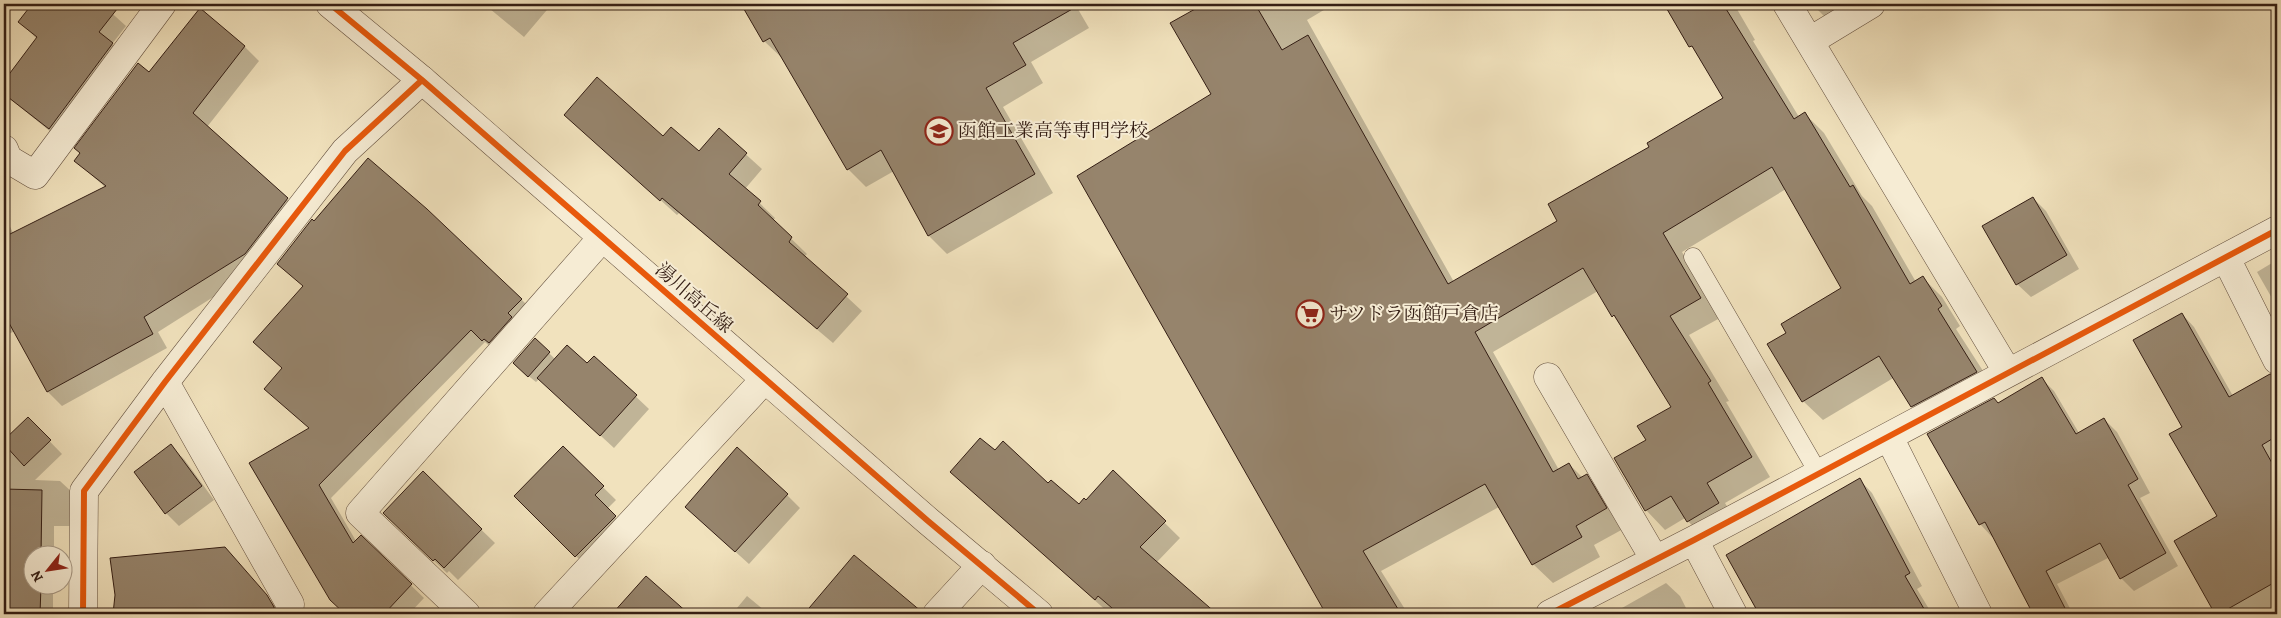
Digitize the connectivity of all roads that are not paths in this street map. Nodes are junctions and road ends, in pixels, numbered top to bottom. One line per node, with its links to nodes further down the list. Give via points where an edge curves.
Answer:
1 (162, 4): 7 (street, via 35,175 8,159)
2 (330, 4): 6 (street, 湯川高丘線)
3 (1787, 4): 5 (street)
4 (1871, 4): 5 (street)
5 (1810, 41): 13 (street)
6 (422, 80): 9 (street, 湯川高丘線); 16 (street, via 345,151)
7 (4, 149)
8 (2277, 230): 11 (street)
9 (602, 238): 15 (street, 湯川高丘線); 24 (street, via 360,513)
10 (1693, 258): 18 (lane)
11 (2226, 258): 12 (street); 13 (street)
12 (2277, 360)
13 (2008, 373): 17 (street)
14 (1548, 377): 20 (street)
15 (765, 379): 21 (street, 湯川高丘線); 25 (street)
16 (165, 382): 22 (street, via 84,491); 23 (street, via 290,604)
17 (1889, 437): 18 (street); 30 (street)
18 (1819, 474): 19 (street)
19 (1694, 540): 20 (street); 29 (street)
20 (1655, 560): 28 (street)
21 (982, 565): 26 (street); 27 (street, 湯川高丘線)
22 (83, 614)
23 (289, 614)
24 (466, 614)
25 (547, 614)
26 (938, 614)
27 (1039, 614)
28 (1550, 614)
29 (1733, 614)
30 (1978, 614)

